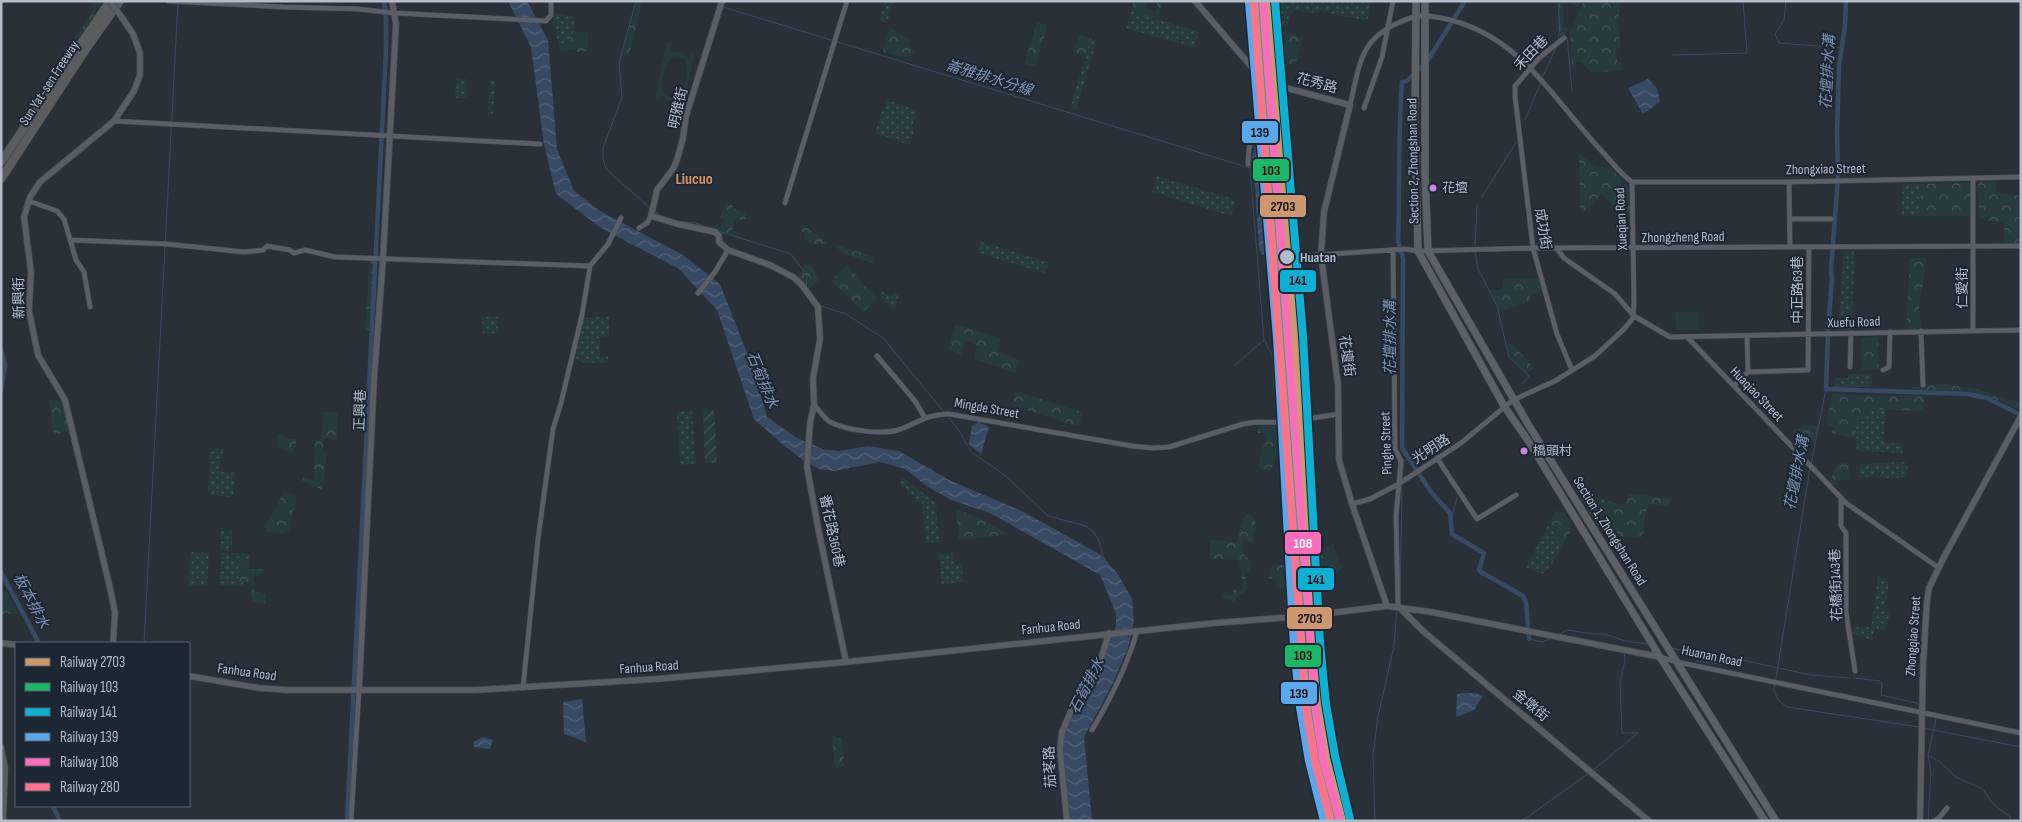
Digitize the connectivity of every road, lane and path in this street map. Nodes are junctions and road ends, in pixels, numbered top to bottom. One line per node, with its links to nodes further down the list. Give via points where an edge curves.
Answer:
1 (110, 1): 21 (street, 新興街, bridge, via 139,47 140,69 132,96); 24 (highway, Sun Yat-sen Freeway)
2 (120, 1): 27 (highway, Sun Yat-sen Freeway)
3 (168, 1): 12 (street, via 283,8 358,8)
4 (392, 1): 12 (street, 正興巷)
5 (551, 1): 12 (street, via 551,15 546,21)
6 (722, 1): 33 (street, 明雅街, via 686,116 677,160 657,190)
7 (847, 1): 32 (street)
8 (1195, 1): 17 (street, 花秀路)
9 (1393, 1): 14 (street)
10 (1416, 1): 13 (main road)
11 (1425, 1): 13 (main road)
12 (394, 13): 22 (street, 正興巷)
13 (1420, 16): 14 (street); 16 (street, Xueqian Road, via 1457,23 1485,34 1501,42); 48 (main road, Section 2, Zhongshan Road, via 1416,66); 49 (main road, Section 2, Zhongshan Road, via 1424,54)
14 (1389, 27): 19 (street, via 1374,37 1365,49); 20 (street)
15 (1564, 38): 16 (street, 禾田巷, via 1539,58)
16 (1531, 69): 18 (street, 禾田巷); 29 (street, Xueqian Road)
17 (1255, 71): 19 (street, 花秀路, via 1268,83); 25 (street, via 1258,118)
18 (1515, 86): 43 (street, 成功街)
19 (1350, 105): 50 (street, 花壇街, via 1324,212)
20 (1364, 108)
21 (114, 121): 22 (street); 31 (street, 新興街, via 40,182)
22 (389, 136): 23 (street); 52 (street, 正興巷)
23 (540, 144)
24 (1, 162)
25 (1248, 164)
26 (2021, 177): 28 (street, Zhongxiao Street)
27 (1, 179)
28 (1973, 179): 30 (street, Zhongxiao Street); 39 (street, 仁愛街)
29 (1632, 182): 30 (street, Zhongxiao Street); 45 (street, Xueqian Road)
30 (1789, 182): 35 (street)
31 (29, 201): 38 (street, via 57,211 64,219); 88 (street, 新興街, via 24,217 31,272 31,325 38,355 65,400 113,605)
32 (785, 203)
33 (651, 216): 37 (street); 46 (street, via 715,232)
34 (621, 218): 53 (street, via 608,244)
35 (1790, 219): 36 (street); 41 (street)
36 (1831, 219)
37 (639, 228)
38 (70, 240): 52 (street, via 167,244 244,252 263,250 266,246 294,253 305,250 336,257); 55 (street, via 76,260 84,272)
39 (1973, 246): 40 (street); 42 (street, Zhongzheng Road); 57 (street, 仁愛街)
40 (2021, 246)
41 (1790, 247): 42 (street, Zhongzheng Road); 45 (street, Zhongzheng Road)
42 (1809, 247): 62 (street, 中正路63巷)
43 (1533, 248): 44 (street, Zhongzheng Road); 49 (street, Zhongzheng Road); 67 (street, 成功街, via 1556,334)
44 (1556, 248): 45 (street, Zhongzheng Road); 56 (street, via 1564,258 1615,294)
45 (1634, 248): 56 (street, Xueqian Road)
46 (728, 250): 54 (street); 73 (street, via 793,277 818,307 820,339 813,378)
47 (1396, 250): 48 (street, Zhongzheng Road); 50 (street); 79 (street, Pinghe Street, via 1395,449 1401,461)
48 (1418, 251): 49 (street, Zhongzheng Road); 74 (main road, Section 1, Zhongshan Road)
49 (1428, 251): 72 (main road, Section 1, Zhongshan Road)
50 (1321, 255): 51 (street); 75 (street, 花壇街, via 1336,357)
51 (1303, 256)
52 (383, 259): 53 (street); 97 (street, 正興巷)
53 (590, 266): 96 (street, via 582,315 548,456)
54 (698, 293)
55 (90, 307)
56 (1634, 316): 64 (street, via 1670,337); 67 (street, via 1601,352)
57 (1974, 330): 58 (street, Xuefu Road); 59 (street, Xuefu Road)
58 (2021, 330)
59 (1921, 331): 60 (street, Xuefu Road); 70 (street)
60 (1890, 332): 61 (street, Xuefu Road); 68 (street, via 1890,367)
61 (1851, 333): 62 (street, Xuefu Road); 66 (street)
62 (1809, 334): 63 (street, Xuefu Road); 69 (street, 中正路63巷, via 1808,370)
63 (1747, 336): 64 (street, Xuefu Road); 69 (street)
64 (1687, 337): 71 (street, Huaqiao Street)
65 (877, 356): 77 (street)
66 (1850, 367)
67 (1572, 370): 72 (street)
68 (1883, 370)
69 (1748, 372): 71 (street)
70 (1923, 385)
71 (1734, 386): 81 (street, Huaqiao Street)
72 (1513, 400): 74 (street, 光明路); 93 (main road, Section 1, Zhongshan Road)
73 (814, 405): 77 (street, Mingde Street, via 828,421 878,433); 92 (street, 番花路360巷, via 807,468)
74 (1504, 406): 78 (street, 光明路, via 1485,425); 91 (main road, Section 1, Zhongshan Road, via 1609,570)
75 (1339, 414): 77 (street, Mingde Street, via 1302,423 1243,424 1160,448 949,414); 82 (street, 花壇街, via 1339,456)
76 (2021, 417): 83 (street, Zhongqiao Street)
77 (925, 418)
78 (1437, 458): 79 (street, 光明路); 80 (street, via 1477,519)
79 (1397, 485): 82 (street, 光明路); 85 (street, Pinghe Street)
80 (1516, 496)
81 (1841, 498): 83 (street, Huaqiao Street, via 1850,508); 94 (street, 花橋街143巷, via 1841,526 1846,533 1846,612)
82 (1352, 504): 84 (street, 花壇街)
83 (1938, 568): 98 (street, Zhongqiao Street, via 1927,601)
84 (1387, 606): 85 (street); 86 (street)
85 (1398, 606): 91 (street, Huanan Road); 106 (street, 金墩街)
86 (1136, 631): 87 (street, Fanhua Road); 99 (street, via 1120,681)
87 (1110, 633): 92 (street, Fanhua Road); 105 (street, 茄苳路, via 1099,664 1070,712 1062,732 1060,750)
88 (113, 642)
89 (1, 643): 90 (street)
90 (15, 645)
91 (1660, 657): 93 (street, Huanan Road); 107 (main road, Section 1, Zhongshan Road)
92 (846, 662): 96 (street, Fanhua Road)
93 (1676, 662): 98 (street, Huanan Road); 108 (main road, Section 1, Zhongshan Road)
94 (1855, 672)
95 (190, 676): 97 (street, Fanhua Road, via 259,688)
96 (523, 688): 97 (street, Fanhua Road)
97 (359, 690): 104 (street, 正興巷)
98 (1922, 712): 100 (street, Huanan Road); 109 (street, Zhongqiao Street)
99 (1092, 730)
100 (2021, 733)
101 (1, 747): 103 (street, via 5,768)
102 (1947, 808): 110 (street)
103 (3, 821)
104 (351, 821)
105 (1067, 821)
106 (1649, 821)
107 (1764, 821)
108 (1776, 821)
109 (1920, 821)
110 (1934, 821)

